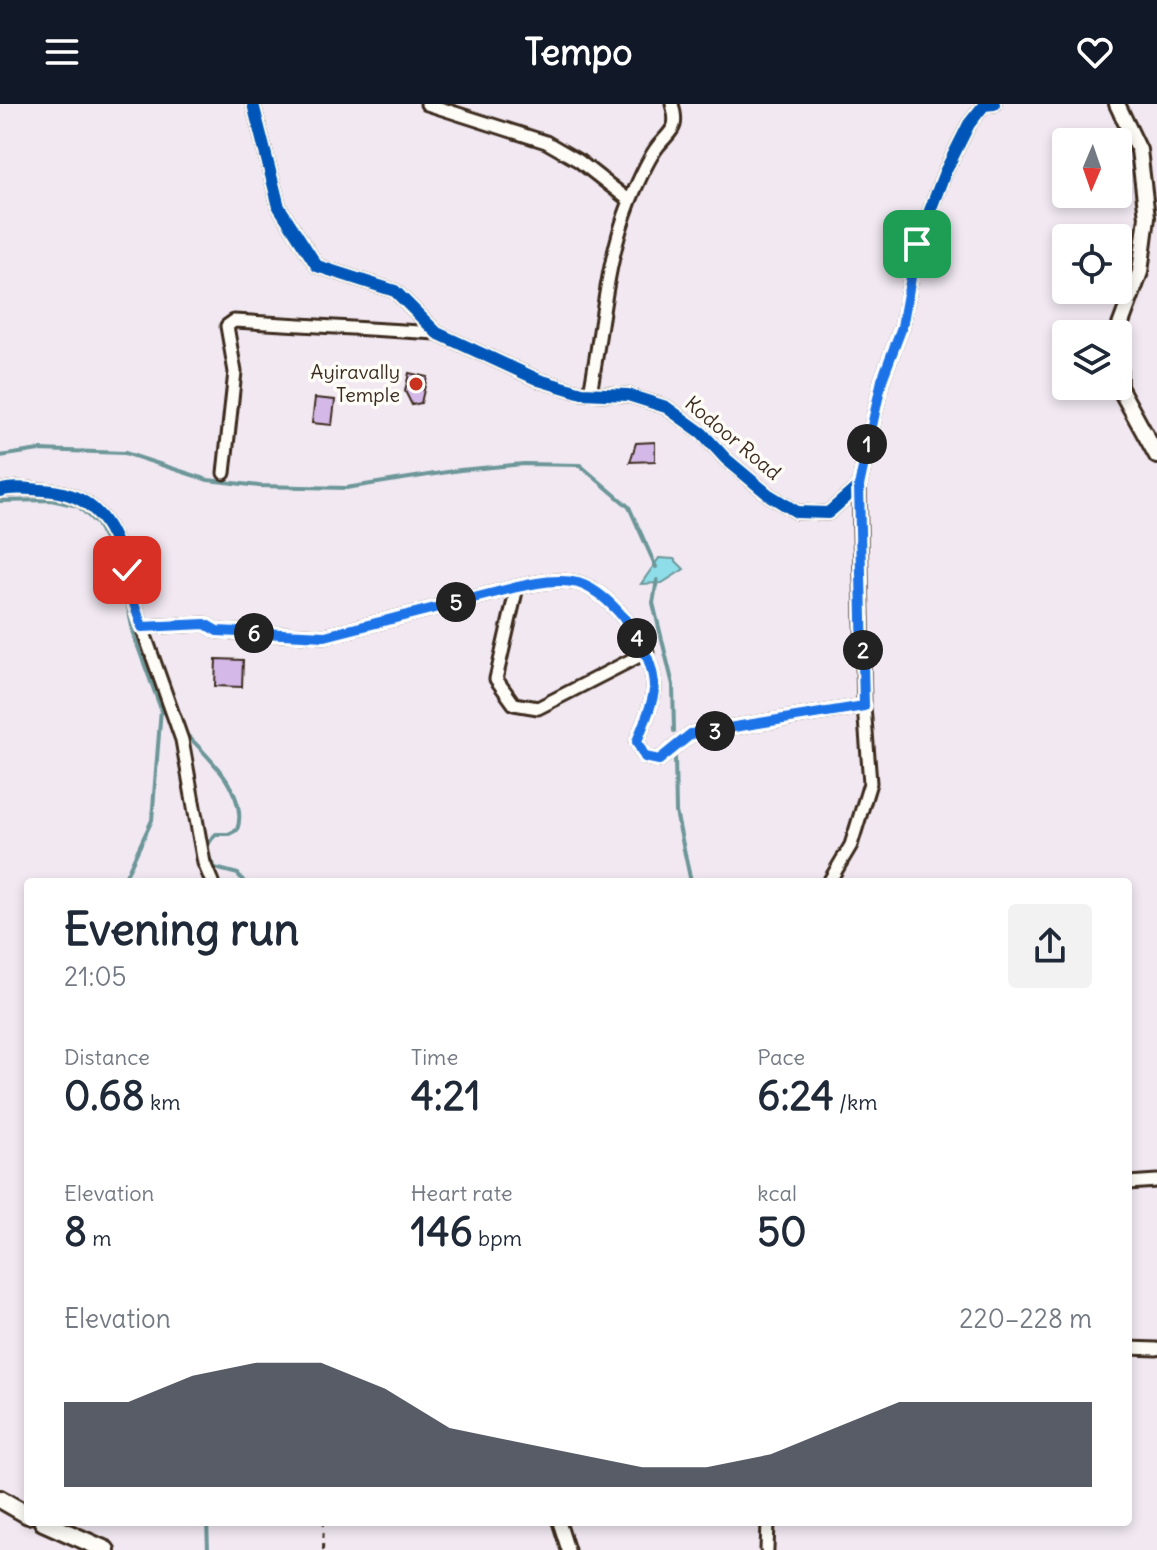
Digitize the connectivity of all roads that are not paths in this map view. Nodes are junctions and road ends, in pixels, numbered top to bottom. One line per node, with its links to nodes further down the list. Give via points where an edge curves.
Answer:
1 (253, 104): 9 (street, Kodoor Road, via 279,207 317,266 395,291)
2 (427, 104): 7 (street)
3 (672, 104): 8 (street, via 676,118 671,135 658,146)
4 (984, 104): 5 (street); 13 (street, via 945,172 917,244 902,327 882,380)
5 (994, 104)
6 (1117, 104): 11 (street, via 1139,150 1147,217 1140,272 1118,331 1119,387)
7 (450, 106): 8 (street, via 546,142)
8 (630, 201): 10 (street, via 612,261)
9 (437, 333): 10 (street, Kodoor Road, via 539,380); 12 (street, via 234,321 227,326 235,372)
10 (590, 393): 13 (street, Kodoor Road, via 628,395 666,407 769,495 797,512 828,513)
11 (1157, 456)
12 (224, 473)
13 (859, 486): 18 (street)
14 (0, 491): 16 (street, via 73,495 101,516 115,537)
15 (517, 587): 16 (street, via 325,636 217,631 205,624); 17 (street, via 577,583 601,593); 17 (street, via 496,679 514,704 538,708)
16 (142, 627): 19 (street, via 182,740)
17 (647, 652): 18 (street, via 654,689 637,742 645,757 659,760 691,734)
18 (864, 706): 20 (street, via 870,783 851,845)
19 (210, 878)
20 (831, 878)
21 (1157, 1181): 22 (street)
22 (1132, 1183)
23 (1132, 1348): 24 (street)
24 (1157, 1349)
25 (0, 1499): 26 (main road)
26 (24, 1513)
27 (52, 1526): 30 (main road)
28 (560, 1526): 31 (street)
29 (768, 1526): 32 (street)
30 (106, 1550)
31 (568, 1550)
32 (767, 1550)

